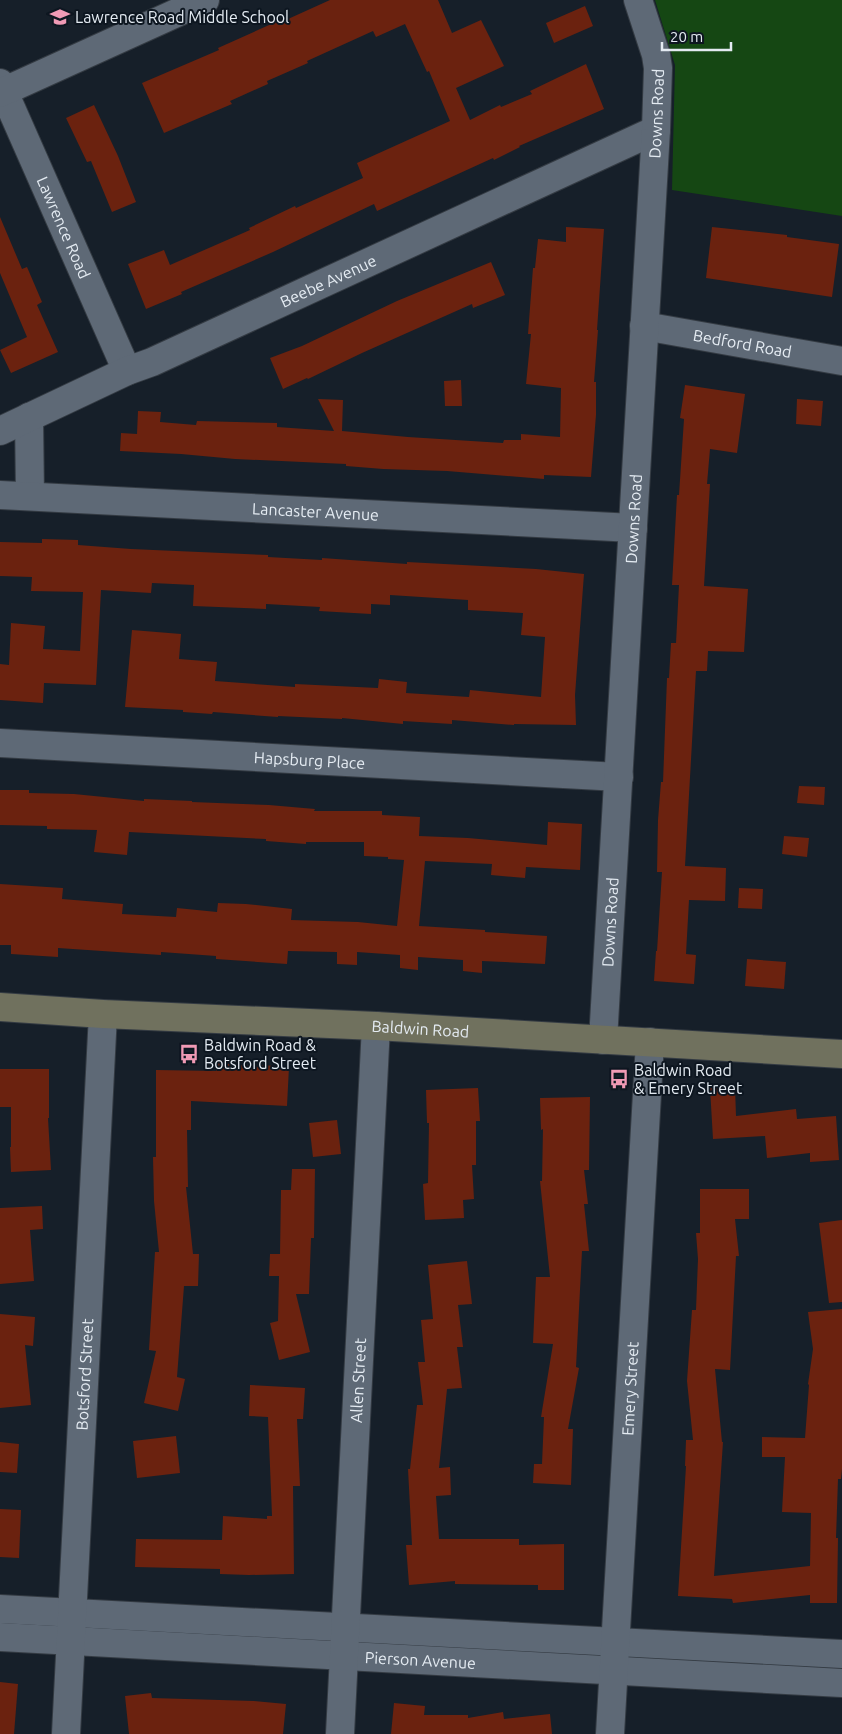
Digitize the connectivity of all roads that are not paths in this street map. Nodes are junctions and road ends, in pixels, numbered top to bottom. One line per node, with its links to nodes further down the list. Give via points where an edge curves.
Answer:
1 (205, 0): 3 (street)
2 (638, 0): 4 (street, Downs Road, via 658,68)
3 (1, 89): 7 (street, Lawrence Road)
4 (656, 130): 5 (street, Downs Road); 7 (street, Beebe Avenue)
5 (644, 326): 6 (street, Bedford Road); 12 (street, Downs Road)
6 (842, 361)
7 (127, 371): 8 (street, Beebe Avenue)
8 (29, 417): 9 (street, Beebe Avenue); 11 (street)
9 (0, 431)
10 (0, 495): 11 (street, Lancaster Avenue)
11 (30, 496): 12 (street, Lancaster Avenue)
12 (633, 528): 14 (street, Downs Road)
13 (0, 743): 14 (street, Hapsburg Place)
14 (619, 778): 18 (street, Downs Road)
15 (0, 1007): 16 (main road, Baldwin Road)
16 (103, 1014): 17 (main road, Baldwin Road); 22 (street, Botsford Street)
17 (376, 1026): 18 (main road, Baldwin Road); 23 (street, Allen Street)
18 (603, 1040): 19 (main road, Baldwin Road)
19 (650, 1042): 20 (main road, Baldwin Road); 26 (street, Emery Street)
20 (842, 1054)
21 (0, 1608): 22 (street, Pierson Avenue)
22 (72, 1613): 23 (street, Pierson Avenue); 25 (street, Botsford Street)
23 (345, 1626): 26 (street, Pierson Avenue); 28 (street, Allen Street)
24 (0, 1637): 25 (street, Pierson Avenue)
25 (71, 1640): 28 (street, Pierson Avenue); 31 (street, Botsford Street)
26 (615, 1643): 27 (street, Pierson Avenue); 29 (street, Emery Street)
27 (842, 1654)
28 (344, 1656): 29 (street, Pierson Avenue); 32 (street, Allen Street)
29 (614, 1670): 30 (street, Pierson Avenue); 33 (street, Emery Street)
30 (842, 1683)
31 (66, 1734)
32 (340, 1734)
33 (610, 1734)

